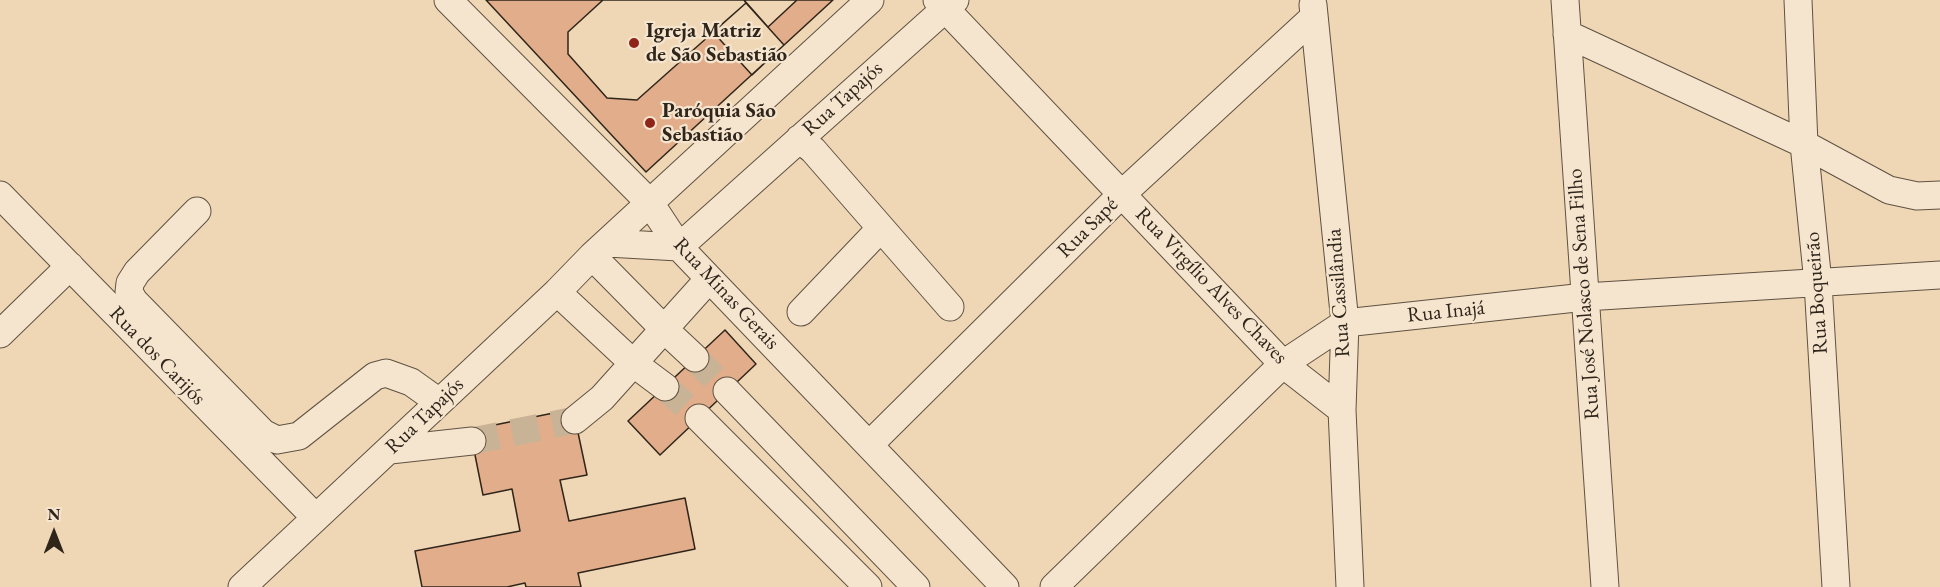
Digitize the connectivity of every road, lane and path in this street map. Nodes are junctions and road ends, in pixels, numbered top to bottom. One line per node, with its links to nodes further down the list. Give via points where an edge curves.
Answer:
1 (448, 0): 13 (street, Rua Minas Gerais)
2 (870, 0): 13 (street, Rua Tapajós)
3 (1565, 0): 7 (street, Rua José Nolasco de Sena Filho)
4 (1798, 0): 9 (street, Rua Boqueirão)
5 (946, 3): 8 (street, Rua Tapajós); 10 (street, Rua Virgílio Alves Chaves)
6 (1313, 9): 10 (street, Rua Sapé); 26 (street, Rua Cassilândia)
7 (1567, 34): 9 (street); 23 (street, Rua José Nolasco de Sena Filho)
8 (799, 139): 15 (street); 16 (street, Rua Tapajós)
9 (1803, 144): 12 (street, via 1888,190 1917,196); 21 (street, Rua Boqueirão)
10 (1123, 193): 31 (street, Rua Virgílio Alves Chaves); 39 (street, Rua Sapé)
11 (0, 195): 18 (street, Rua dos Carijós)
12 (1940, 195)
13 (650, 203): 16 (street, Rua Minas Gerais); 17 (street, Rua Tapajós)
14 (197, 211): 34 (street, via 137,272 129,292 263,433 277,440 299,436 375,376 386,373 411,382)
15 (881, 228): 24 (street); 25 (street)
16 (679, 247): 17 (street); 20 (street, Rua Minas Gerais)
17 (599, 249): 22 (street, Rua Tapajós); 27 (street)
18 (70, 266): 28 (street); 41 (street, Rua dos Carijós)
19 (1940, 275): 21 (street, Rua Inajá)
20 (709, 279): 27 (street); 39 (street, Rua Minas Gerais)
21 (1818, 283): 23 (street, Rua Inajá); 49 (street, Rua Boqueirão)
22 (557, 292): 30 (street); 34 (street, Rua Tapajós)
23 (1585, 297): 26 (street, Rua Inajá); 48 (street, Rua José Nolasco de Sena Filho)
24 (950, 307)
25 (801, 312)
26 (1345, 323): 31 (street, Rua Inajá); 35 (street, Rua Cassilândia)
27 (663, 329): 29 (street); 30 (street)
28 (0, 334)
29 (695, 358)
30 (633, 363): 32 (street); 37 (street, via 602,398)
31 (1283, 364): 35 (street, Rua Virgílio Alves Chaves); 46 (street, Rua Inajá)
32 (665, 387)
33 (727, 392): 44 (street)
34 (439, 402): 40 (street, Rua Tapajós)
35 (1342, 410): 47 (street, Rua Cassilândia)
36 (699, 418): 43 (street)
37 (575, 420)
38 (472, 441): 40 (street)
39 (869, 445): 45 (street, Rua Minas Gerais)
40 (390, 450): 41 (street, Rua Tapajós)
41 (315, 518): 42 (street, Rua Tapajós)
42 (242, 587)
43 (868, 587)
44 (916, 587)
45 (1005, 587)
46 (1054, 587)
47 (1350, 587)
48 (1605, 587)
49 (1836, 587)

